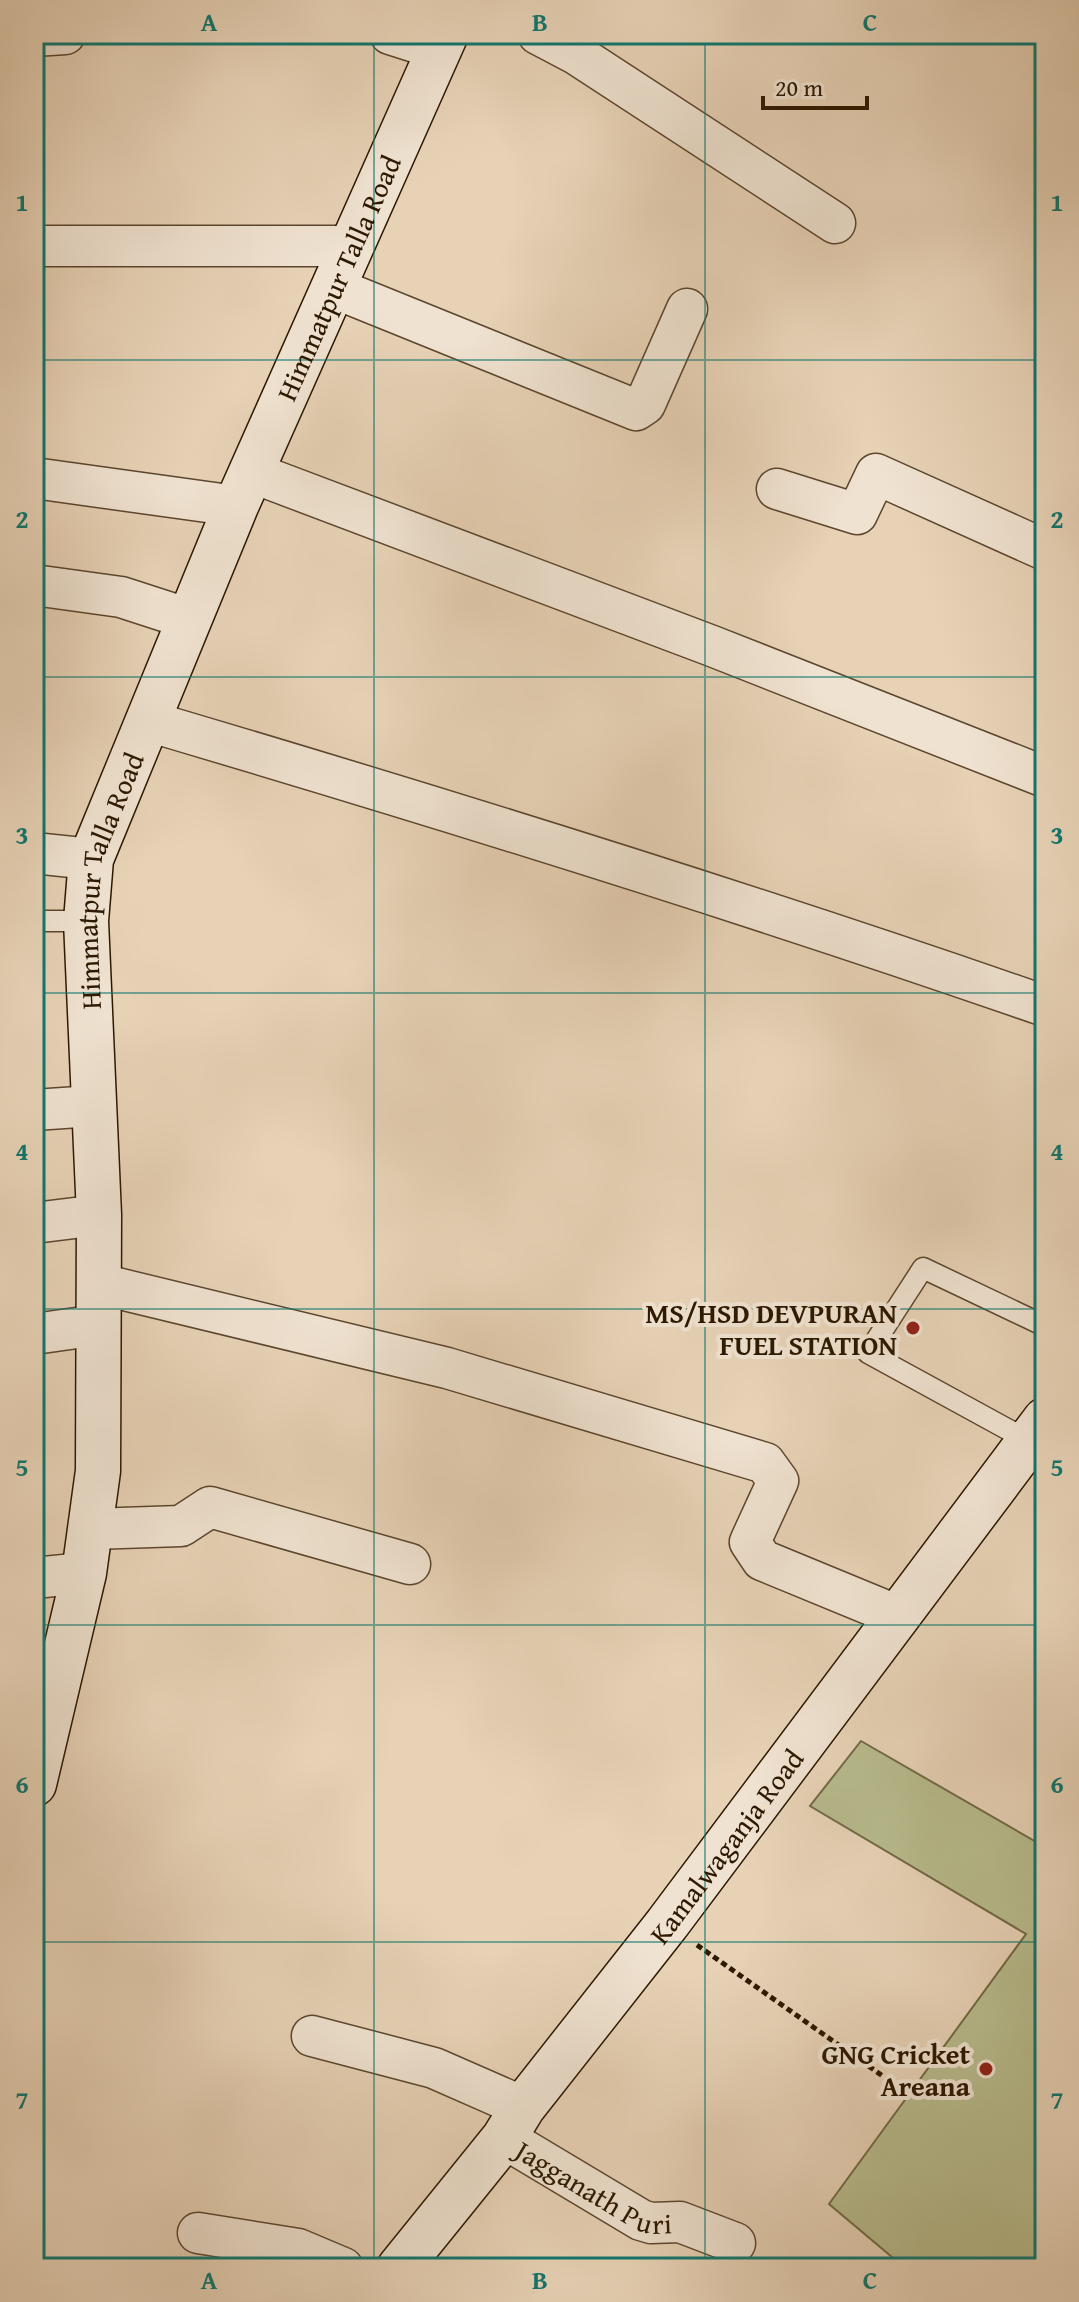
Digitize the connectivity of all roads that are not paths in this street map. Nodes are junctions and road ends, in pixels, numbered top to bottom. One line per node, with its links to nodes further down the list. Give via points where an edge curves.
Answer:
1 (65, 34): 4 (street)
2 (390, 34): 5 (street)
3 (538, 34): 6 (street)
4 (34, 36)
5 (441, 41): 8 (street, Himmatpur Talla Road)
6 (835, 223)
7 (34, 246): 8 (street)
8 (350, 246): 9 (street, Himmatpur Talla Road)
9 (332, 287): 10 (street, via 636,410 645,404); 12 (street, Himmatpur Talla Road)
10 (687, 309)
11 (34, 478): 12 (street)
12 (243, 489): 16 (street, Himmatpur Talla Road); 18 (street, via 712,646)
13 (777, 489): 14 (street, via 857,514 876,474)
14 (1045, 550)
15 (34, 585): 16 (street, via 121,597)
16 (189, 619): 17 (street, Himmatpur Talla Road)
17 (148, 721): 20 (street, Himmatpur Talla Road); 23 (street, via 885,950)
18 (1045, 777)
19 (34, 853): 20 (street)
20 (91, 859): 22 (street, Himmatpur Talla Road)
21 (34, 921): 22 (lane)
22 (86, 921): 24 (street, Himmatpur Talla Road)
23 (1045, 1006)
24 (93, 1106): 25 (street); 26 (street, Himmatpur Talla Road)
25 (34, 1110)
26 (99, 1215): 27 (street); 28 (street, Himmatpur Talla Road)
27 (34, 1223)
28 (99, 1304): 30 (street); 32 (street, Himmatpur Talla Road, via 98,1471); 36 (street, via 447,1368 765,1463 778,1481 750,1542 762,1560)
29 (1045, 1326): 31 (lane, via 923,1268 868,1353)
30 (34, 1334)
31 (1037, 1431): 36 (street, Kamalwaganja Road)
32 (91, 1529): 33 (street, via 181,1526 210,1507); 34 (street, Himmatpur Talla Road)
33 (410, 1564)
34 (84, 1573): 35 (street); 37 (street, Himmatpur Talla Road)
35 (34, 1578)
36 (898, 1616): 39 (street, Kamalwaganja Road)
37 (34, 1784)
38 (312, 2036): 39 (street, Jagganath Puri, via 434,2068)
39 (514, 2122): 41 (street, Jagganath Puri, via 641,2220 680,2222); 43 (street, Kamalwaganja Road)
40 (198, 2233): 42 (street, via 298,2249)
41 (735, 2243)
42 (343, 2268)
43 (399, 2268)

